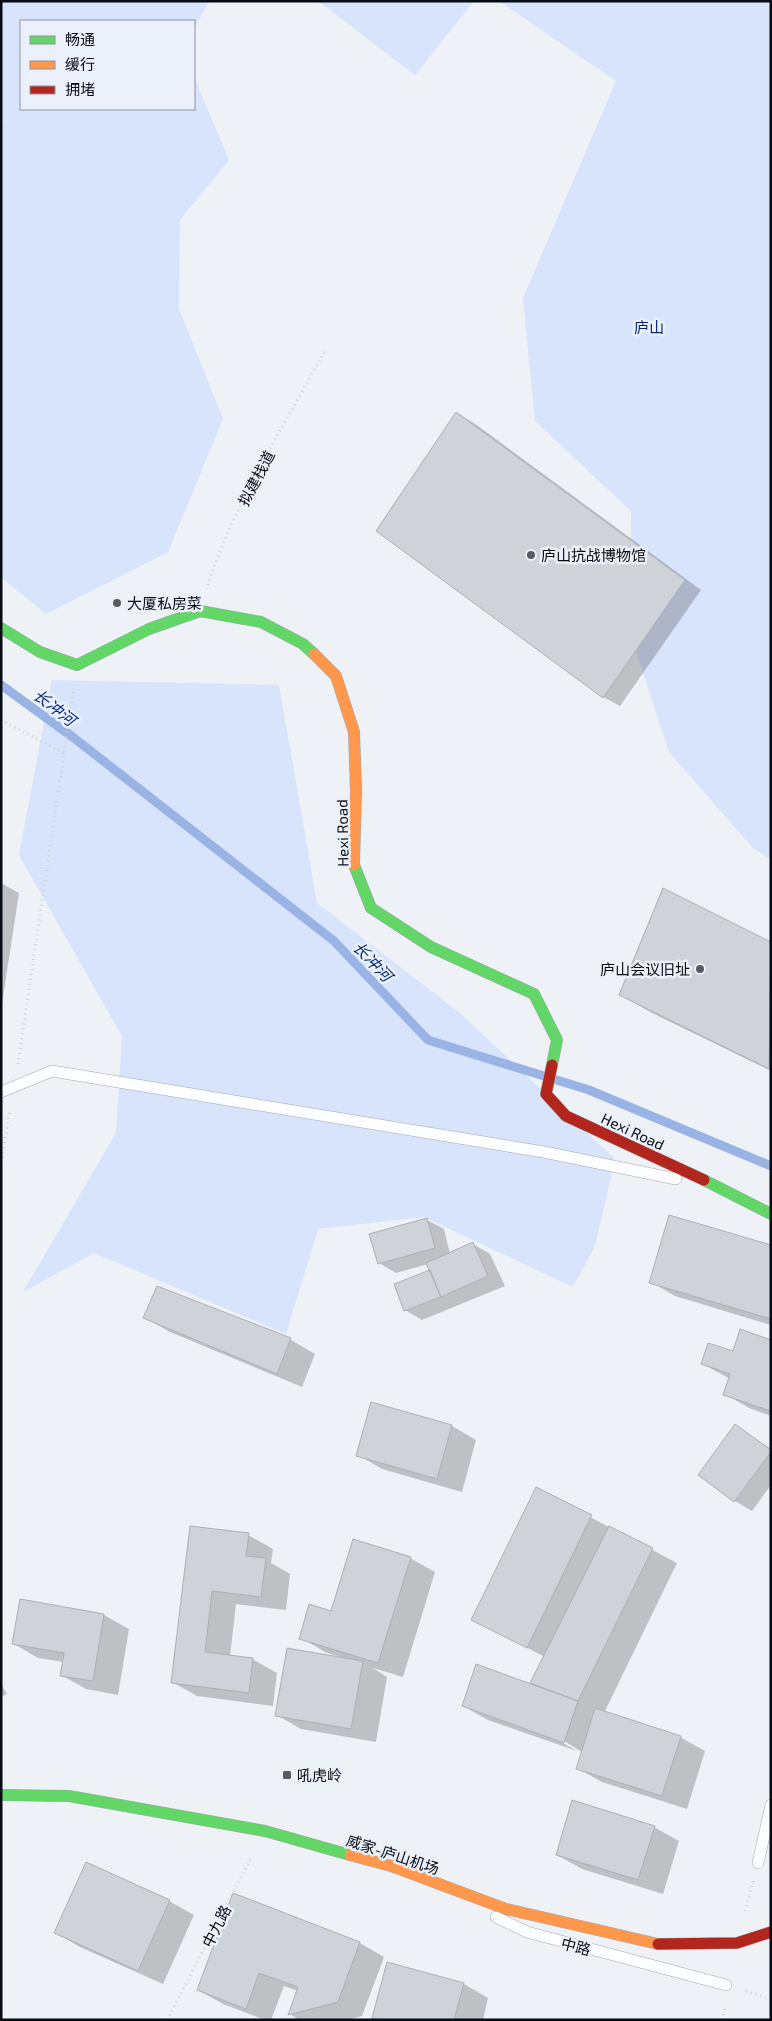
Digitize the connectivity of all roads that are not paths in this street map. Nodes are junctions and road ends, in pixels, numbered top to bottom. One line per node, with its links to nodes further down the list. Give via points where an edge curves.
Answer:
1 (1, 628): 3 (street, Hexi Road, via 40,652 77,666 149,629 200,611 261,622 303,644 336,676 354,732 354,865 371,908 431,948 534,994 556,1040 546,1094 566,1116)
2 (1, 1092): 3 (lane, via 52,1071 544,1152)
3 (718, 1187): 4 (street, Hexi Road)
4 (771, 1214)
5 (1, 1795): 8 (street, 威家-庐山机场, via 69,1796 264,1832)
6 (771, 1805): 7 (lane)
7 (758, 1863)
8 (391, 1866): 9 (street, 威家-庐山机场, via 506,1909 656,1944 736,1943); 10 (lane, 中路, via 527,1932)
9 (771, 1932)
10 (726, 1985)

